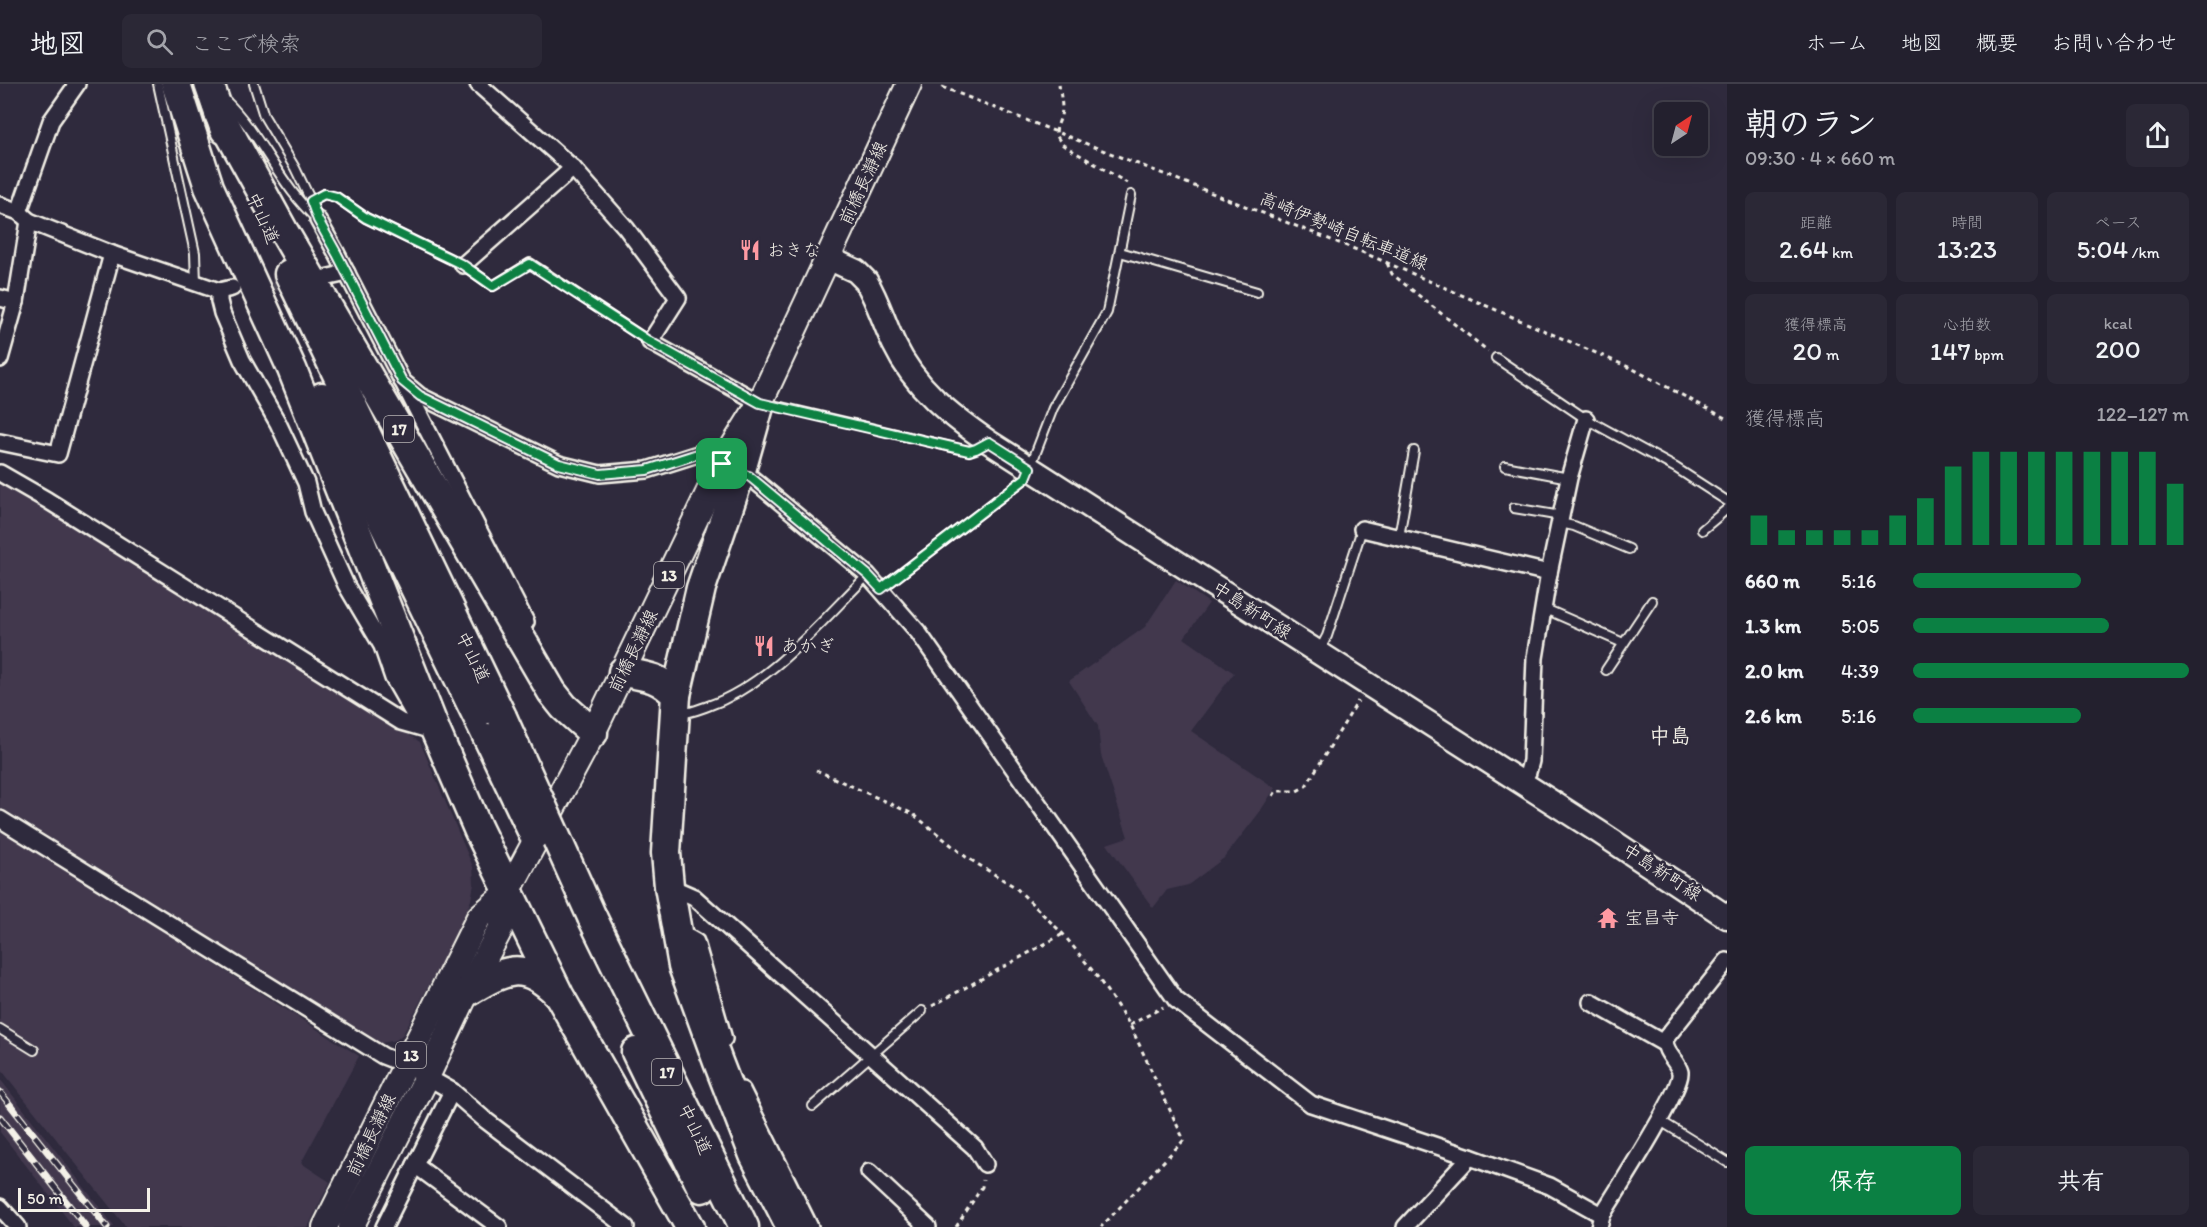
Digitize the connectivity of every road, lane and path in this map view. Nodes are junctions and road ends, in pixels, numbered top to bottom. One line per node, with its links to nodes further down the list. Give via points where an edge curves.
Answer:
1 (77, 84): 17 (street, via 51,121)
2 (158, 84): 26 (lane, via 195,253)
3 (176, 84): 66 (highway, via 209,187 292,369)
4 (188, 84): 65 (highway, 中山道 / 17, via 256,256 304,362)
5 (209, 84): 11 (highway, 中山道 / 17); 18 (lane, via 241,115 304,208)
6 (254, 84): 15 (lane, via 269,127)
7 (478, 84): 13 (street)
8 (909, 84): 21 (main road, 前橋長瀞線)
9 (1059, 84): 12 (path, via 1062,109)
10 (942, 87): 12 (path, 高崎伊勢崎自転車道線)
11 (219, 114): 65 (highway, 中山道 / 17); 67 (highway, 17, via 552,692)
12 (1056, 130): 14 (path, via 1056,137 1064,145 1131,186); 22 (path, 高崎伊勢崎自転車道線)
13 (573, 168): 23 (street); 30 (street, via 626,228 678,298)
14 (1131, 195): 19 (lane)
15 (311, 201): 18 (lane); 23 (lane, via 331,195 366,218)
16 (0, 205): 17 (street)
17 (24, 216): 20 (street); 29 (street)
18 (318, 220): 24 (street)
19 (1120, 252): 27 (lane); 41 (lane, via 1107,312 1053,408)
20 (112, 254): 26 (street); 37 (street, via 58,454)
21 (828, 258): 34 (main road, 前橋長瀞線); 38 (main road, 中島新町線, via 866,280 895,345 915,378 944,410)
22 (1386, 262): 31 (path, via 1392,274); 36 (path, 高崎伊勢崎自転車道線, via 1633,369)
23 (463, 265): 30 (lane, via 493,286 530,264)
24 (347, 273): 25 (street); 33 (street)
25 (325, 278)
26 (196, 283): 66 (street, via 225,289 219,301 222,313 306,483 313,512 346,585 382,646 393,678)
27 (1257, 292)
28 (0, 298): 29 (street)
29 (16, 302): 32 (street)
30 (650, 342): 34 (street)
31 (1496, 358): 35 (lane)
32 (0, 359)
33 (402, 381): 42 (street, via 420,396 559,464 600,474 647,470 704,452); 60 (street)
34 (760, 403): 38 (lane, via 969,451); 42 (highway)
35 (1586, 419): 44 (street); 45 (lane)
36 (1727, 419)
37 (0, 442)
38 (989, 442): 41 (main road, 中島新町線)
39 (1414, 451): 51 (lane)
40 (1505, 466): 44 (lane)
41 (1030, 468): 55 (lane, via 1026,478); 59 (main road, 中島新町線)
42 (731, 469): 54 (street, via 749,476); 62 (main road, 前橋長瀞線 / 13); 64 (highway)
43 (0, 473): 66 (street, via 401,722)
44 (1569, 478): 48 (street)
45 (1727, 501)
46 (1514, 507): 48 (lane)
47 (1727, 509): 50 (lane)
48 (1561, 519): 52 (lane); 53 (street)
49 (1362, 529): 51 (street); 59 (lane, via 1328,636)
50 (1702, 530)
51 (1399, 537): 53 (street)
52 (1629, 549)
53 (1549, 573): 57 (street)
54 (868, 575): 55 (street); 64 (lane, via 773,668 740,693 693,711)
55 (881, 589): 81 (street, via 918,632)
56 (1652, 601): 58 (lane)
57 (1543, 608): 58 (lane); 69 (street, via 1535,658 1531,761)
58 (1623, 643): 61 (lane)
59 (1318, 652): 63 (main road, 中島新町線)
60 (549, 664)
61 (1606, 670)
62 (623, 672): 64 (highway, via 654,677 666,685); 67 (main road, 前橋長瀞線 / 13)
63 (1368, 685): 69 (main road, 中島新町線); 70 (path, via 1306,786 1297,791 1276,791)
64 (675, 704): 72 (highway, via 666,853)
65 (495, 727): 75 (highway, 中山道 / 17, bridge)
66 (429, 729): 73 (highway)
67 (593, 733): 73 (main road, 前橋長瀞線 / 13)
68 (816, 770): 77 (path, via 913,814 966,857 1016,887)
69 (1522, 783): 74 (main road, 中島新町線)
70 (1273, 796)
71 (0, 819): 89 (street, via 383,1056)
72 (669, 886): 76 (highway); 88 (street, via 694,897)
73 (508, 892): 79 (main road, 前橋長瀞線 / 13, via 500,930); 80 (highway); 89 (main road, 前橋長瀞線 / 13, via 479,917)
74 (1726, 914)
75 (585, 923): 108 (highway, 中山道 / 17, via 673,1131); 109 (highway, 中山道 / 17)
76 (677, 930): 110 (highway, via 683,966 718,1062 754,1155); 111 (street, via 696,942 734,1072)
77 (1064, 934): 83 (path); 84 (path)
78 (1727, 961): 86 (street)
79 (467, 992): 80 (highway, via 495,975 522,971 545,981); 90 (main road, 前橋長瀞線 / 13)
80 (559, 995): 107 (highway)
81 (1176, 1000): 84 (path); 94 (street, via 1311,1104)
82 (1591, 1002): 86 (street)
83 (922, 1011): 88 (lane)
84 (1130, 1025): 114 (path, via 1184,1140)
85 (0, 1029): 87 (lane)
86 (1665, 1044): 93 (street, via 1680,1072 1679,1082)
87 (34, 1050)
88 (872, 1054): 92 (lane); 96 (street, via 975,1148)
89 (406, 1065): 90 (street); 102 (main road, 前橋長瀞線 / 13)
90 (427, 1077): 91 (street); 103 (main road, 前橋長瀞線 / 13)
91 (452, 1091): 97 (street); 106 (street)
92 (813, 1106)
93 (1659, 1120): 95 (lane); 100 (street)
94 (1470, 1157): 100 (street, via 1550,1186); 115 (street)
95 (1727, 1162)
96 (985, 1164): 113 (path, via 982,1187)
97 (416, 1165): 104 (street); 105 (street)
98 (869, 1172): 112 (street)
99 (0, 1207): 101 (street)
100 (1601, 1221)
101 (18, 1227)
102 (325, 1227)
103 (351, 1227)
104 (384, 1227)
105 (499, 1227)
106 (626, 1227)
107 (690, 1227)
108 (723, 1227)
109 (744, 1227)
110 (791, 1227)
111 (810, 1227)
112 (928, 1227)
113 (956, 1227)
114 (1101, 1227)
115 (1404, 1227)

